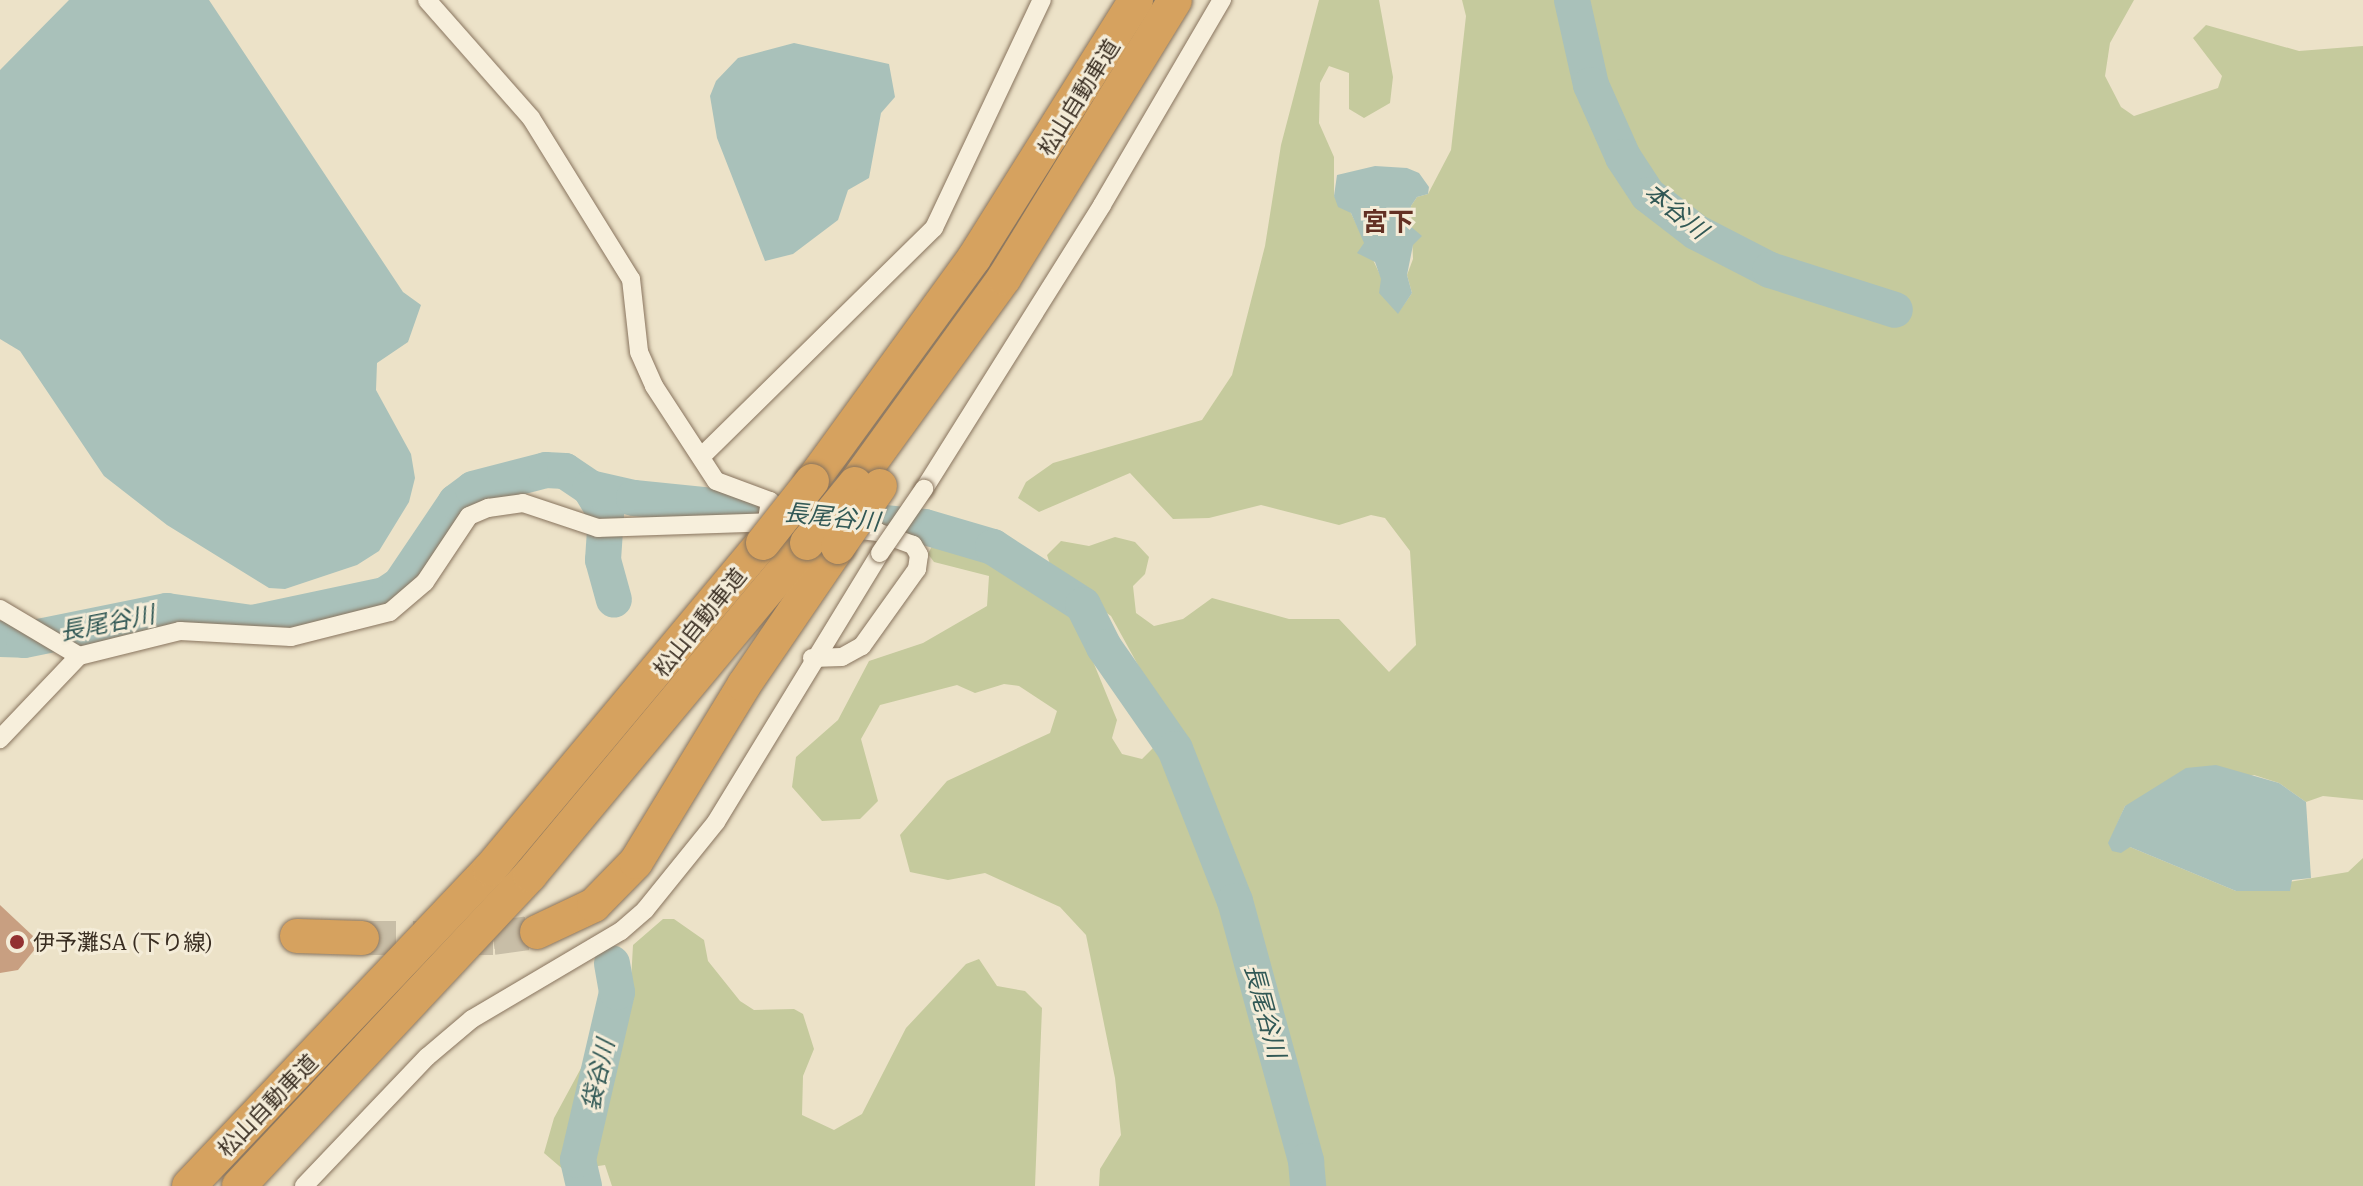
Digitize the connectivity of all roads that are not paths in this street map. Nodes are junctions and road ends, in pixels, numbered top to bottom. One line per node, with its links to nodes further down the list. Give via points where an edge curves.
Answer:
1 (427, 0): 6 (street, via 531,118 614,248 637,306 639,352 679,426)
2 (1042, 0): 6 (street, via 934,228)
3 (1136, 0): 7 (highway, 松山自動車道, bridge, via 974,258 812,481)
4 (1175, 0): 8 (highway, 松山自動車道, bridge, via 1006,295)
5 (1222, 0): 11 (street, bridge, via 1102,205)
6 (703, 455): 7 (street, via 716,481 770,501)
7 (765, 532): 10 (street, via 598,528 523,503 488,508 469,516 425,582 390,612 291,637 180,631); 11 (street, via 878,532 913,545 919,555 917,569 862,646 842,657); 16 (highway, 松山自動車道, via 490,869)
8 (822, 545): 13 (highway, via 636,862 594,905); 19 (highway, 松山自動車道, via 530,875)
9 (0, 609): 10 (street)
10 (79, 656): 12 (street)
11 (812, 658): 20 (street, via 716,822 645,910 621,931 472,1019 427,1057)
12 (0, 739)
13 (537, 932)
14 (297, 936): 15 (highway)
15 (362, 938)
16 (326, 1044): 17 (highway); 18 (highway, 松山自動車道)
17 (173, 1186)
18 (189, 1186)
19 (239, 1186)
20 (304, 1186)

